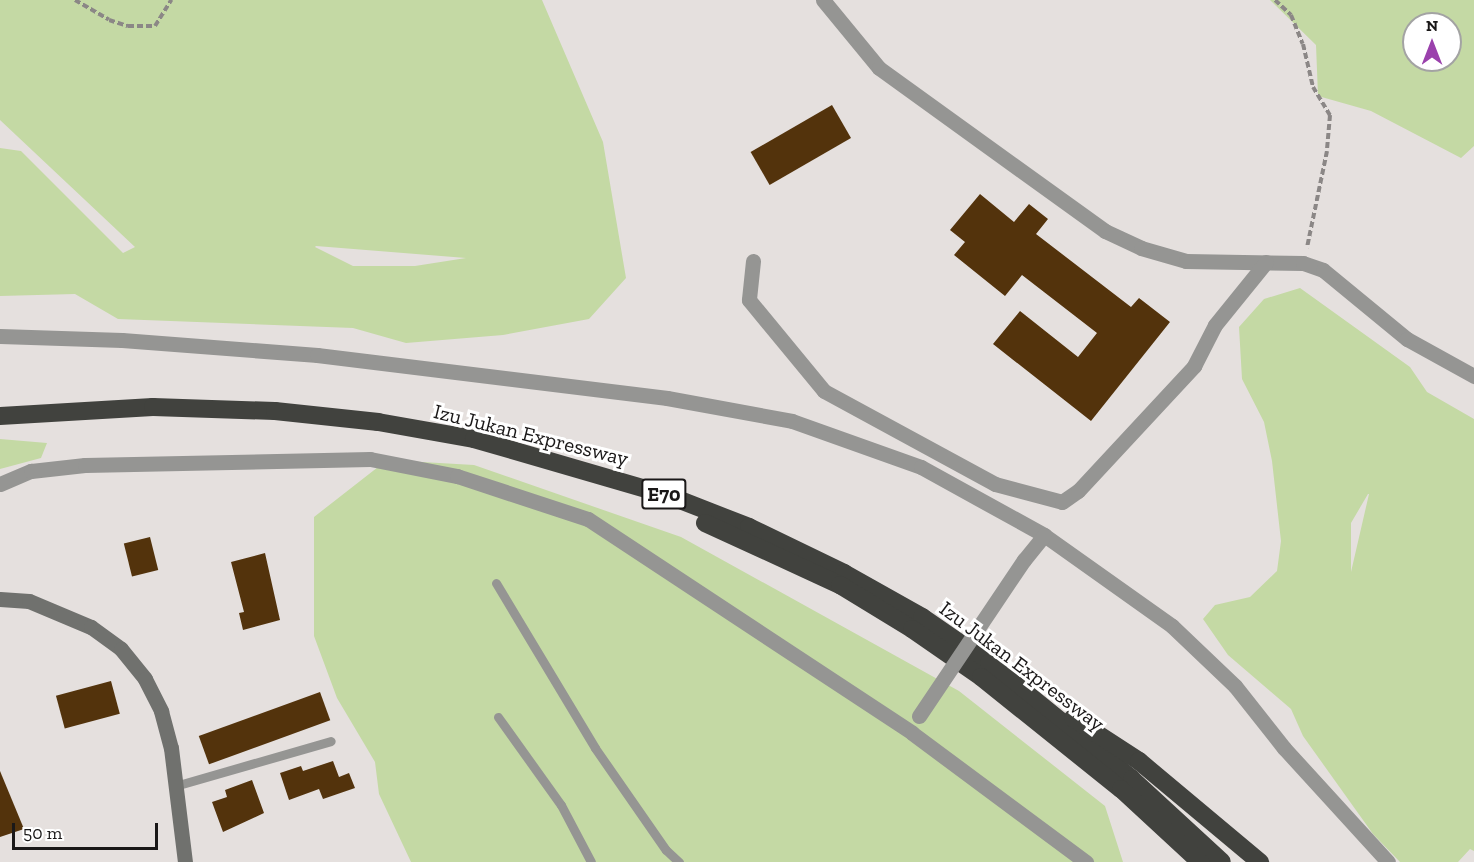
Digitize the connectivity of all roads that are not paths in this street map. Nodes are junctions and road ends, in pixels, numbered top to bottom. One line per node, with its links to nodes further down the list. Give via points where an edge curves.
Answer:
1 (823, 0): 3 (street, via 879,68 1105,231 1141,248 1186,261)
2 (753, 261): 9 (street, via 749,300 824,391)
3 (1266, 262): 5 (street, via 1303,263 1323,270 1407,339); 9 (street, via 1215,325 1194,366 1078,491 1062,502)
4 (0, 336): 10 (street, via 122,340 317,355 667,398 792,421 921,467)
5 (1474, 376)
6 (0, 416): 14 (highway, Izu Jukan Expressway / E70, via 153,407 275,411 378,422 474,439 591,471 749,526 922,617)
7 (0, 427): 23 (highway, Izu Jukan Expressway / E70, via 148,418 273,423 377,434 471,450 663,506 744,538 840,585 912,629 981,677 1121,789)
8 (0, 484): 16 (street, via 32,471 85,465 370,459 457,476 588,519)
9 (995, 484): 10 (street)
10 (986, 505): 11 (street)
11 (1044, 535): 16 (street, bridge, via 919,716); 26 (street, via 1172,626 1235,686 1284,748)
12 (496, 583): 21 (lane, via 595,748 666,850)
13 (0, 599): 18 (street, via 29,601 55,610 91,627 121,649 145,679 161,711)
14 (989, 663): 24 (highway, Izu Jukan Expressway / E70, via 1132,779); 25 (highway, via 1139,762)
15 (498, 717): 20 (lane, via 561,805)
16 (912, 733): 22 (street)
17 (331, 741): 18 (lane)
18 (175, 786): 19 (street)
19 (184, 862)
20 (591, 862)
21 (679, 862)
22 (1086, 862)
23 (1200, 862)
24 (1222, 862)
25 (1260, 862)
26 (1388, 862)

